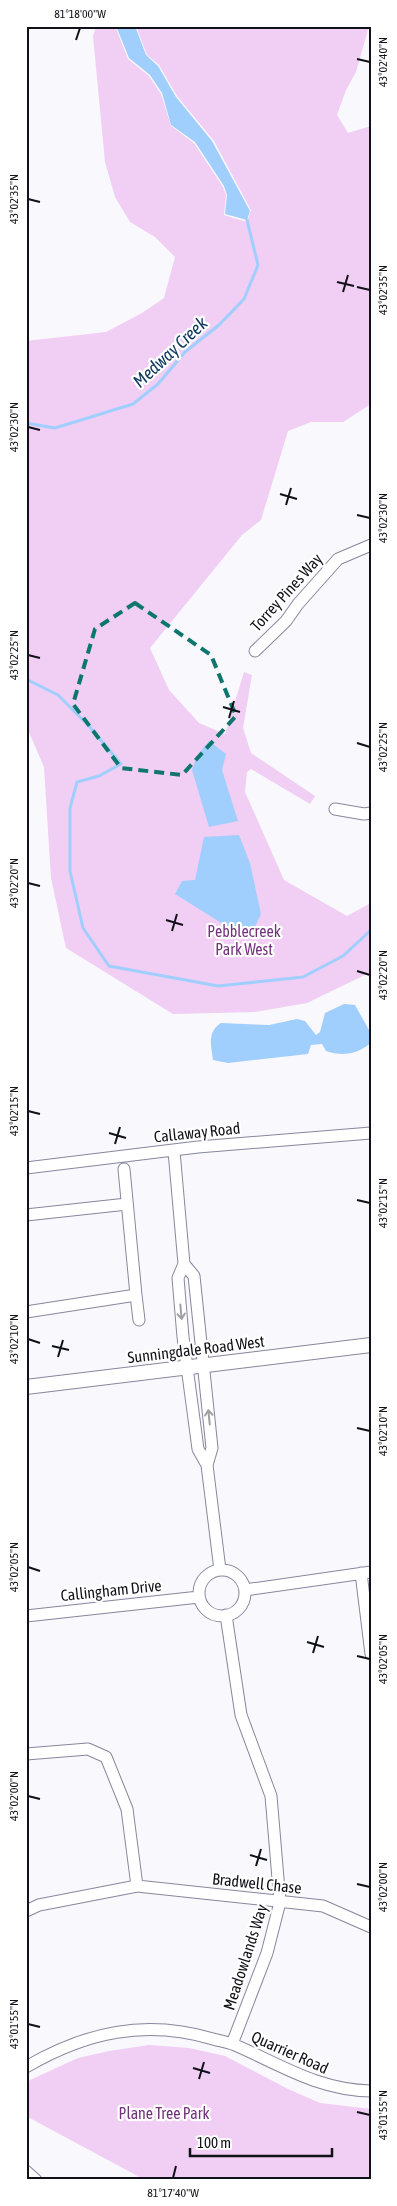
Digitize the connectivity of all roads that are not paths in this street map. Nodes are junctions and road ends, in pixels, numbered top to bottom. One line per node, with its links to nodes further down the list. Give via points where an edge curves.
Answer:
1 (371, 545): 2 (street, Torrey Pines Way, via 338,559 286,621)
2 (255, 651)
3 (335, 809): 4 (street)
4 (371, 813)
5 (371, 1133): 6 (street, Callaway Road)
6 (174, 1151): 7 (street, Callaway Road); 11 (street)
7 (26, 1168)
8 (124, 1169): 9 (street)
9 (128, 1204): 10 (street); 12 (street)
10 (26, 1214)
11 (184, 1264): 16 (street, via 194,1276); 17 (street, one-way to 17, via 178,1278)
12 (136, 1295): 13 (street); 14 (street)
13 (26, 1312)
14 (138, 1320)
15 (371, 1345): 16 (main road, Sunningdale Road West)
16 (204, 1365): 17 (main road, Sunningdale Road West); 19 (street, one-way to 16, via 212,1448)
17 (187, 1368): 18 (main road, Sunningdale Road West); 19 (street, via 198,1449)
18 (26, 1387)
19 (208, 1465): 20 (street)
20 (220, 1570): 22 (street, via 236,1575); 23 (street, via 202,1582)
21 (366, 1573): 22 (street); 26 (street)
22 (245, 1590): 24 (street, via 240,1606)
23 (200, 1597): 24 (street, via 209,1612); 25 (street, Callingham Drive)
24 (226, 1615): 29 (street, Meadowlands Way, via 241,1715 271,1796)
25 (26, 1616)
26 (371, 1654)
27 (26, 1754): 28 (street, via 88,1749 106,1757 128,1809)
28 (137, 1886): 29 (street, Bradwell Chase); 30 (street, Bradwell Chase)
29 (280, 1902): 31 (street, Bradwell Chase, via 323,1906); 32 (street, Meadowlands Way, via 267,1953)
30 (26, 1910)
31 (371, 1927)
32 (232, 2044): 33 (street, Quarrier Road, via 175,2030 123,2030 51,2052); 34 (street, Quarrier Road, via 326,2086)
33 (26, 2067)
34 (371, 2091)
35 (26, 2171): 36 (street)
36 (36, 2180)

